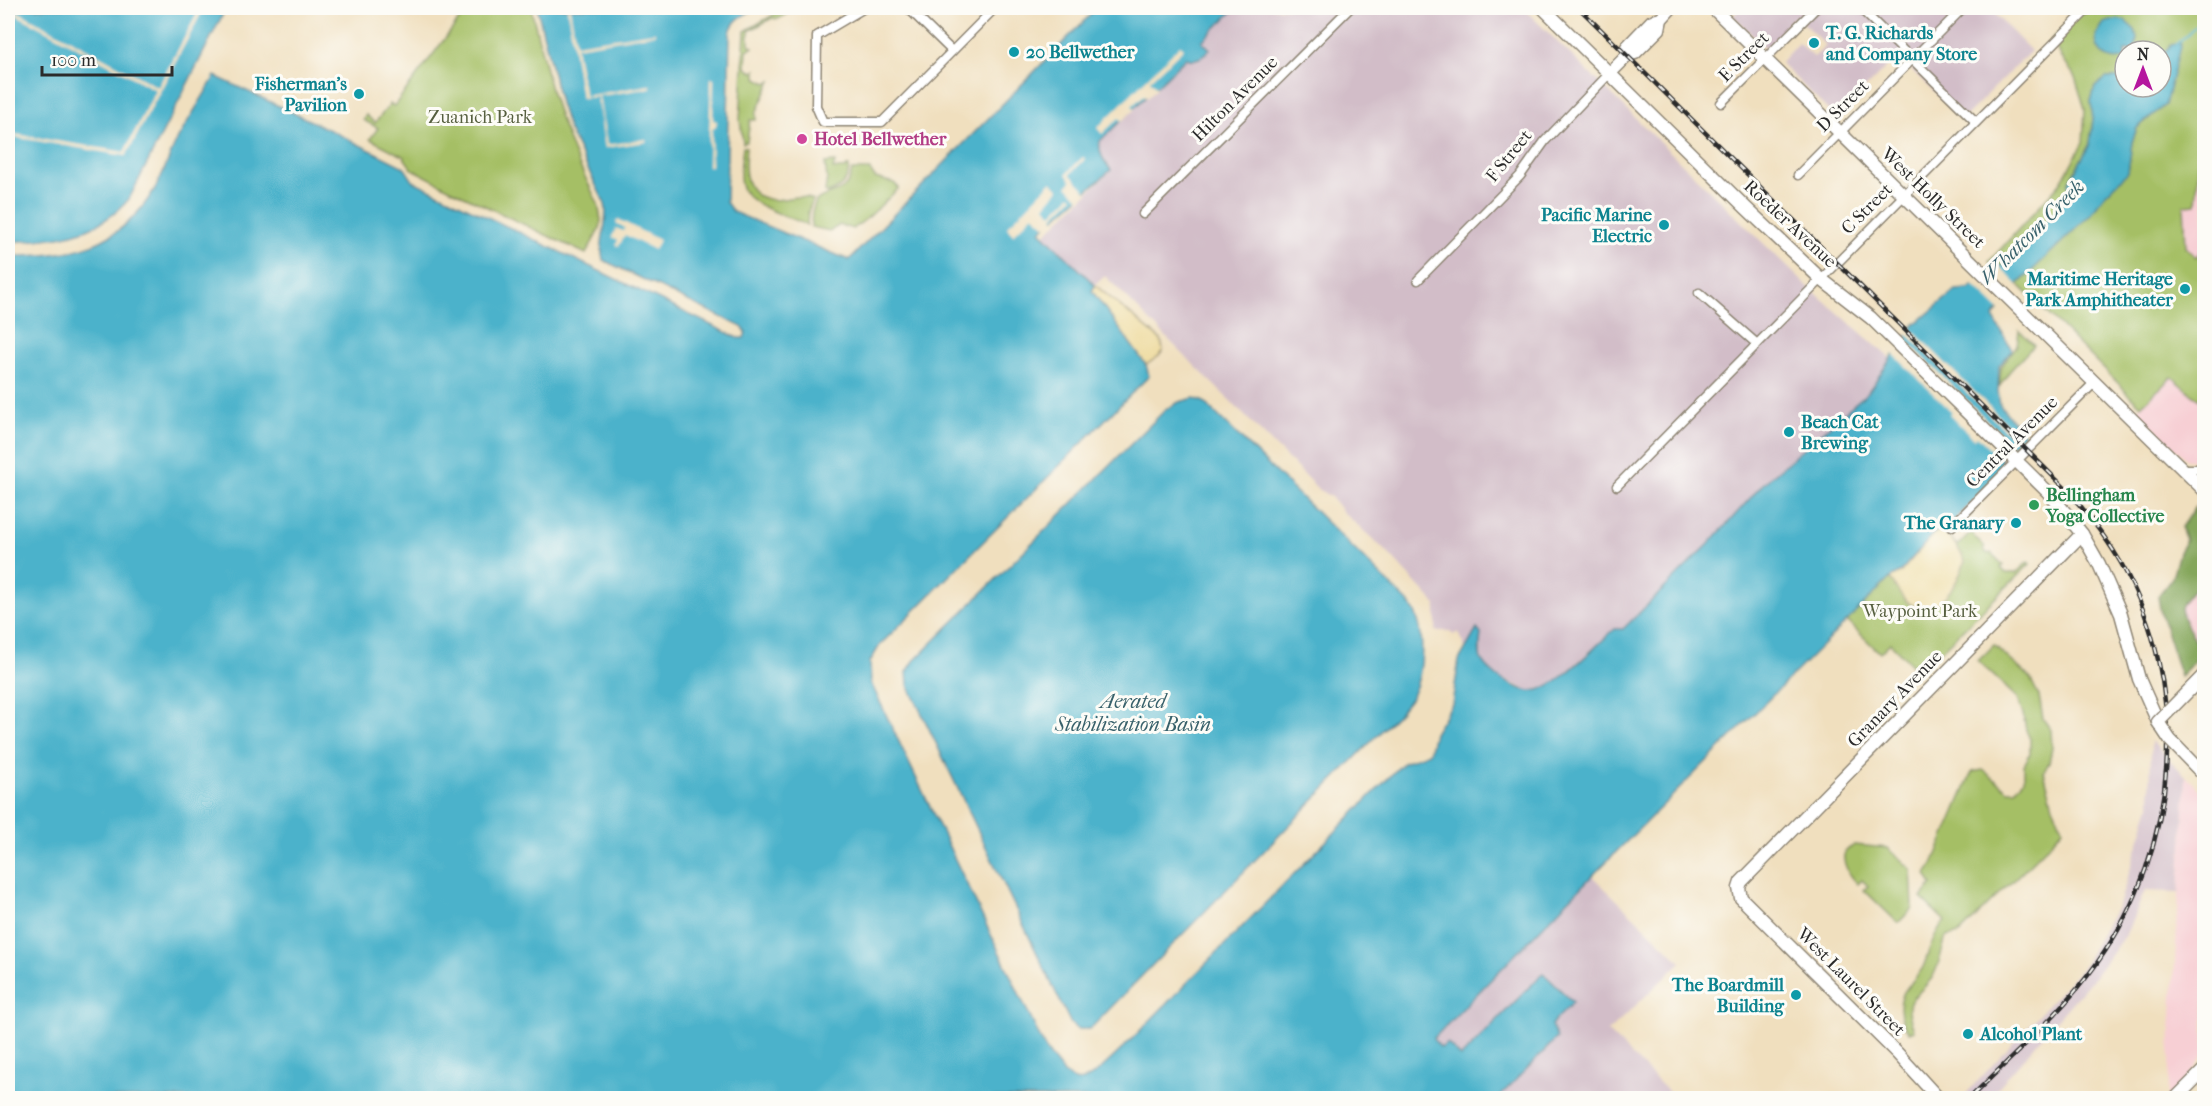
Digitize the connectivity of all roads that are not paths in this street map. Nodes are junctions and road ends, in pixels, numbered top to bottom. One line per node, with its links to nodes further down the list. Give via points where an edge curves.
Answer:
1 (864, 8): 12 (street, via 817,36 816,106 823,122 882,122)
2 (908, 8): 12 (street)
3 (995, 8): 12 (street)
4 (1350, 8): 21 (street, Hilton Avenue)
5 (1543, 8): 15 (main road, Roeder Avenue)
6 (1671, 8): 15 (main road, F Street, via 1627,47 1628,55)
7 (1713, 8): 13 (main road, West Holly Street)
8 (1816, 8): 13 (street, E Street)
9 (1860, 8): 14 (street)
10 (1963, 8): 14 (street, D Street)
11 (2089, 8): 17 (street, C Street)
12 (952, 51)
13 (1766, 58): 16 (street, E Street); 18 (main road, West Holly Street)
14 (1912, 59): 17 (street); 18 (street, D Street)
15 (1610, 73): 22 (main road, Roeder Avenue); 23 (street, F Street, via 1545,141 1520,177)
16 (1721, 103)
17 (1976, 122): 20 (street, C Street)
18 (1840, 132): 19 (street, D Street); 20 (main road, West Holly Street)
19 (1798, 176)
20 (1904, 195): 22 (street, C Street); 26 (main road, West Holly Street)
21 (1143, 214)
22 (1821, 279): 25 (street, C Street); 27 (main road, Roeder Avenue, via 1882,329 2007,450)
23 (1418, 280)
24 (1700, 293): 25 (street)
25 (1757, 344): 30 (street, C Street)
26 (2095, 382): 27 (street, Central Avenue); 28 (main road, West Holly Street)
27 (2014, 464): 32 (street, Central Avenue); 33 (main road, Roeder Avenue, via 2051,495)
28 (2184, 469): 29 (street); 31 (main road, West Holly Street)
29 (2205, 469)
30 (1617, 486)
31 (2205, 490)
32 (1952, 526)
33 (2082, 534): 35 (main road, Roeder Avenue, via 2121,614 2139,679); 37 (main road, Granary Avenue, via 1741,882)
34 (2205, 675): 35 (main road, bridge)
35 (2158, 722): 36 (main road, Roeder Avenue, bridge)
36 (2203, 774)
37 (1739, 892): 40 (main road, West Laurel Street)
38 (2205, 1070): 39 (main road)
39 (2179, 1096)
40 (1938, 1098)

